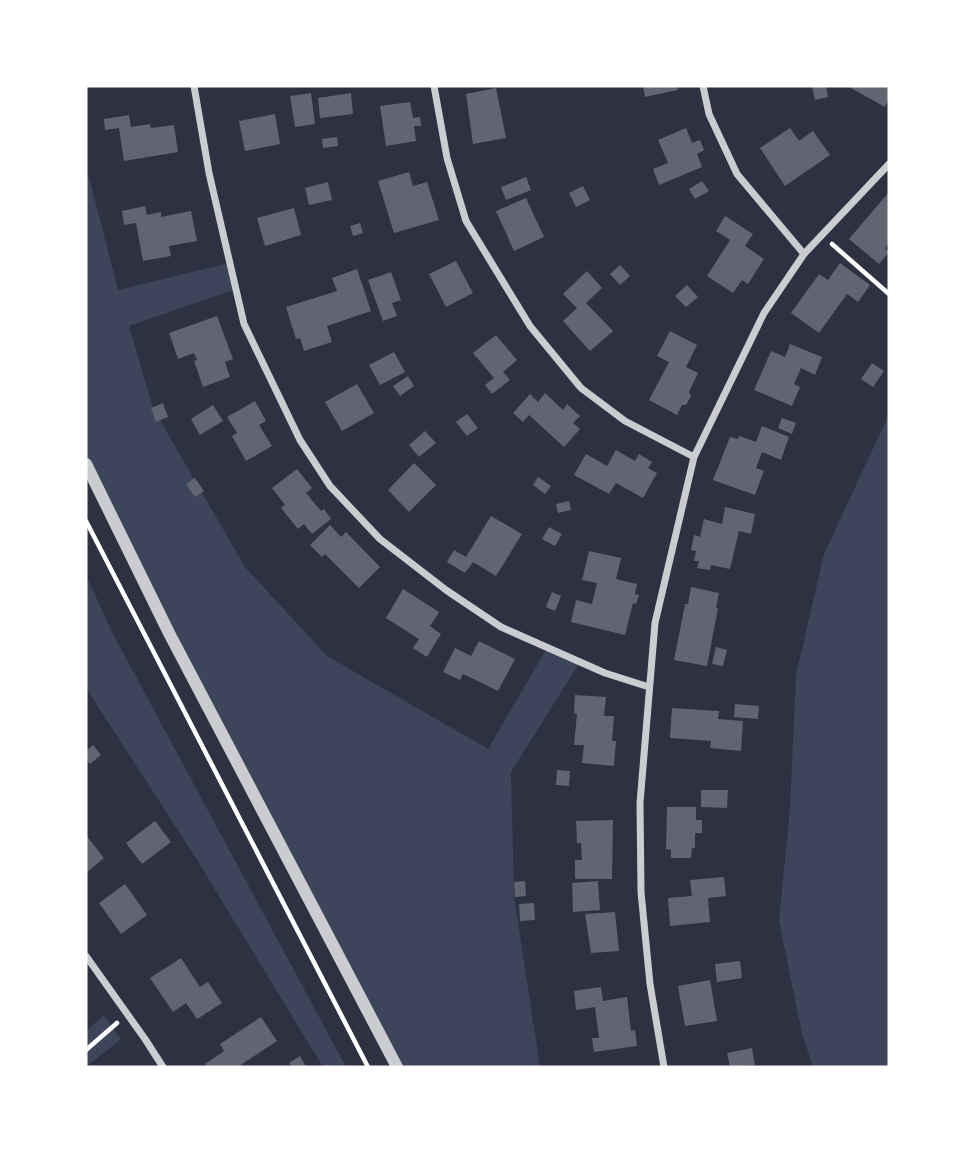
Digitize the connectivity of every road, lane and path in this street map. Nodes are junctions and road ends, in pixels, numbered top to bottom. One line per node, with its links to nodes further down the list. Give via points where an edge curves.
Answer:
1 (194, 86): 11 (street, via 244,324 300,440 330,486 380,539 501,627 605,673)
2 (434, 86): 8 (street, via 447,158 466,221 530,326 580,388 625,421)
3 (703, 86): 6 (street, via 709,114 737,174)
4 (889, 164): 5 (street)
5 (823, 235): 6 (street); 7 (path)
6 (804, 254): 8 (street, via 764,313)
7 (889, 294)
8 (694, 457): 11 (street, via 654,623)
9 (86, 464): 17 (street, via 169,634)
10 (86, 521): 16 (path)
11 (649, 687): 18 (street, via 640,803 641,892)
12 (86, 956): 13 (street)
13 (127, 1014): 14 (path); 15 (street)
14 (86, 1050)
15 (163, 1067)
16 (368, 1067)
17 (397, 1067)
18 (664, 1067)

